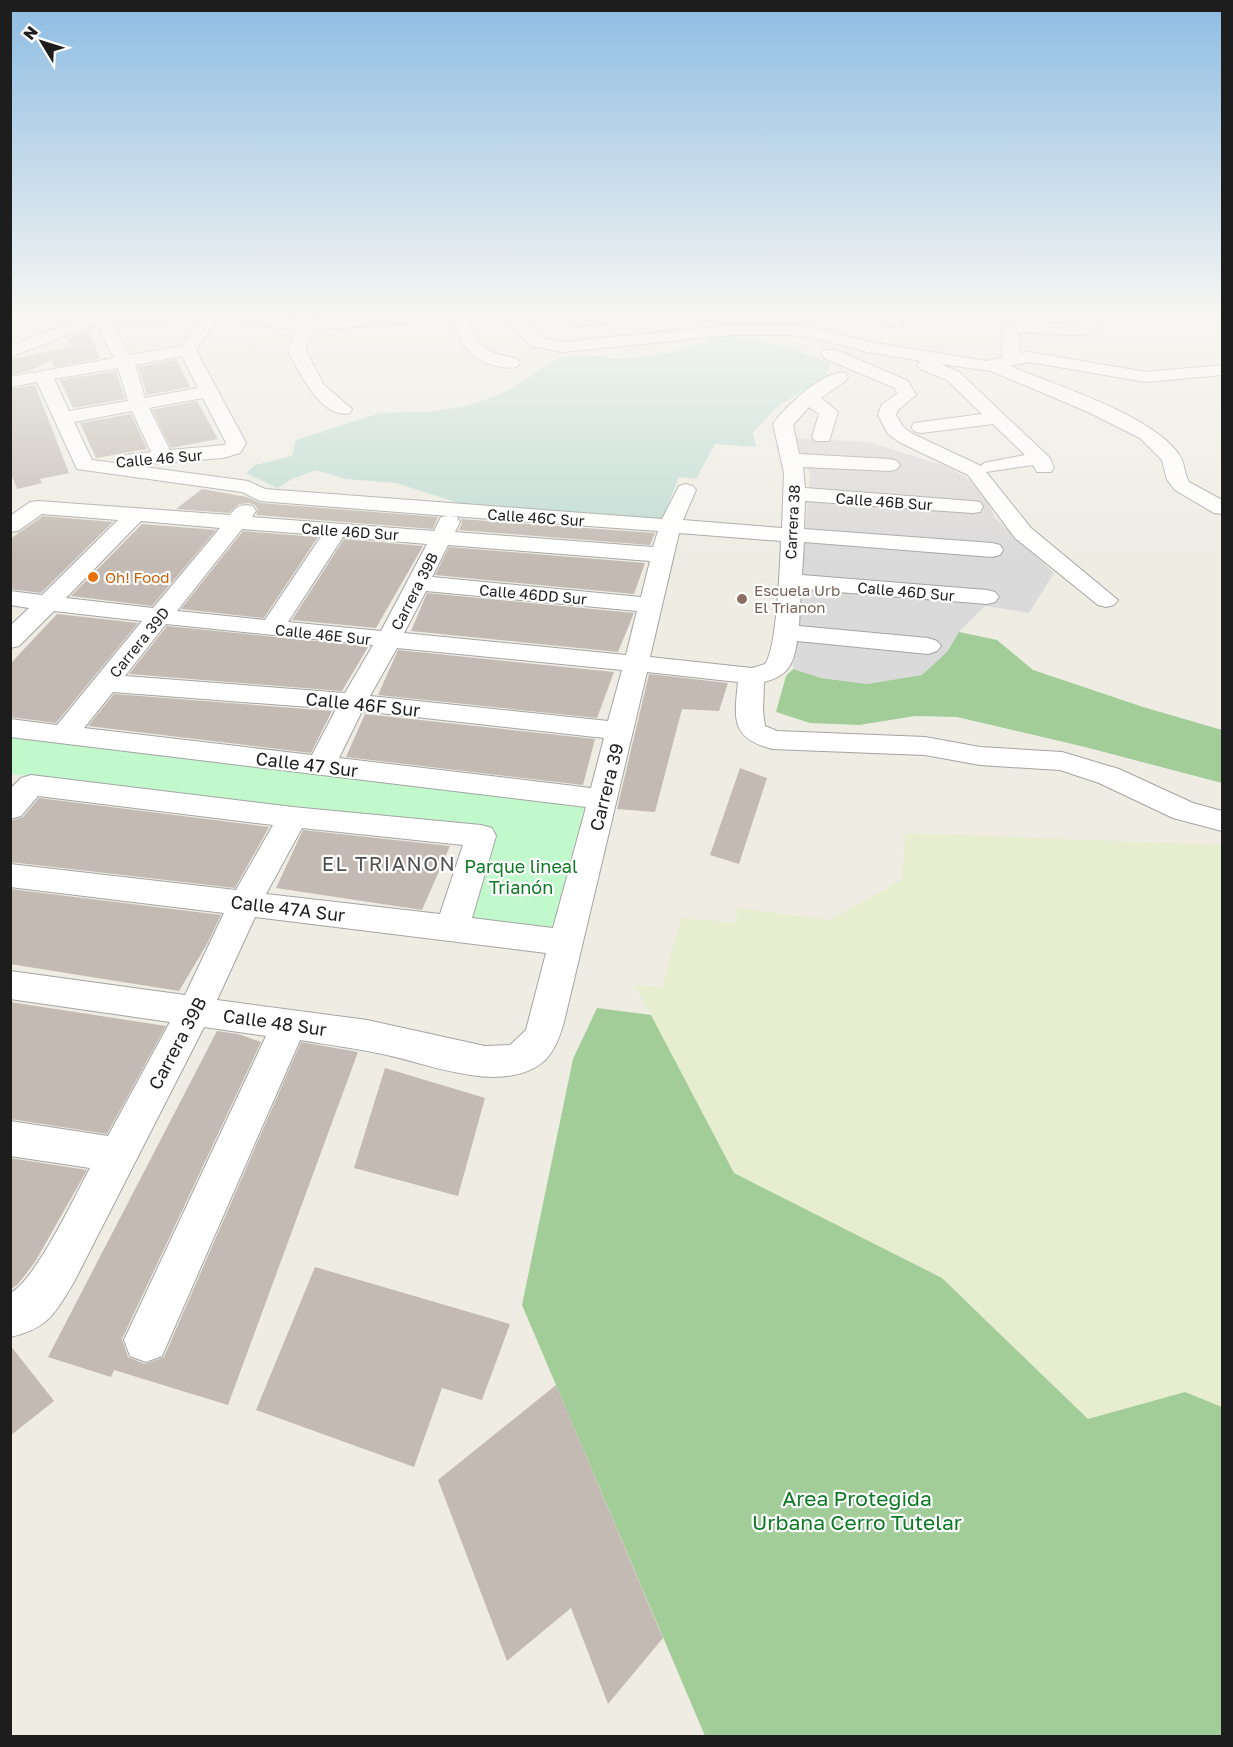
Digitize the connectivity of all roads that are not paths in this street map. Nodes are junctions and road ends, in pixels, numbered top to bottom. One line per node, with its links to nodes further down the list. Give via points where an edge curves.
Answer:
1 (53, 398): 12 (street)
2 (136, 398): 10 (street)
3 (178, 398): 10 (street)
4 (211, 398): 16 (street, Calle 46 Sur, via 236,443 233,449)
5 (329, 398): 11 (street)
6 (904, 398): 40 (street, via 887,414 895,430 975,471 1023,533)
7 (975, 398): 13 (street)
8 (1074, 398): 25 (street, via 1147,434 1172,458 1182,486)
9 (810, 399): 15 (street, via 829,412); 17 (street, Carrera 38, via 783,424)
10 (138, 405): 12 (street); 16 (street)
11 (343, 409)
12 (63, 418): 18 (street)
13 (996, 418): 14 (street); 20 (street, via 1042,463)
14 (921, 427)
15 (822, 437)
16 (163, 456): 18 (street, Calle 46 Sur)
17 (791, 460): 19 (street); 22 (street, Carrera 38)
18 (84, 465): 23 (street, Calle 46C Sur, via 248,487)
19 (890, 465)
20 (991, 467)
21 (686, 490): 30 (street, Carrera 39)
22 (795, 494): 24 (street, Calle 46B Sur); 32 (street, Carrera 38)
23 (260, 495): 26 (street, Calle 46C Sur); 28 (street, Carrera 39D)
24 (972, 507)
25 (1222, 508)
26 (455, 511): 30 (street, Calle 46C Sur); 33 (street, Carrera 39B)
27 (136, 514): 28 (street, Calle 46D Sur); 29 (street, Calle 46D Sur, via 38,507); 41 (street)
28 (234, 522): 31 (street, Calle 46D Sur); 43 (street, Carrera 39D)
29 (10, 526)
30 (670, 526): 32 (street, Calle 46C Sur); 35 (street, Carrera 39)
31 (337, 530): 33 (street, Calle 46D Sur); 44 (street)
32 (792, 535): 34 (street, Calle 46C Sur); 36 (street, Carrera 38)
33 (441, 538): 35 (street, Calle 46D Sur); 37 (street, Carrera 39B)
34 (992, 550)
35 (663, 555): 42 (street, Carrera 39)
36 (789, 581): 38 (street, Calle 46D Sur); 45 (street, Carrera 38)
37 (417, 583): 42 (street, Calle 46DD Sur); 47 (street, Carrera 39B)
38 (987, 597)
39 (10, 598): 41 (street, Calle 46E Sur)
40 (1106, 600)
41 (47, 603): 43 (street, Calle 46E Sur); 46 (street)
42 (650, 605): 49 (street, Carrera 39)
43 (158, 618): 44 (street, Calle 46E Sur); 51 (street, Carrera 39D)
44 (271, 629): 47 (street, Calle 46E Sur)
45 (785, 632): 48 (street); 50 (street, Carrera 38, via 779,666)
46 (10, 641)
47 (388, 641): 49 (street, Calle 46E Sur); 52 (street, Carrera 39B)
48 (928, 646)
49 (635, 664): 50 (street, Carrera 38); 54 (street, Carrera 39)
50 (752, 676): 60 (street, via 749,706 751,725 758,735 781,741 925,746 980,756 1062,761 1109,776 1184,811)
51 (105, 683): 52 (street, Calle 46F Sur); 55 (street, Carrera 39D)
52 (353, 702): 54 (street, Calle 46F Sur); 56 (street, Carrera 39B)
53 (10, 728): 55 (street, Calle 47 Sur)
54 (620, 731): 57 (street, Carrera 39)
55 (64, 734): 56 (street, Calle 47 Sur)
56 (321, 766): 57 (street, Calle 47 Sur)
57 (603, 799): 64 (street, Carrera 39)
58 (10, 809): 59 (street, via 31,785)
59 (293, 817): 62 (street, Carrera 39B); 63 (street, via 481,836)
60 (1222, 820)
61 (10, 875): 62 (street, Calle 47A Sur)
62 (245, 903): 63 (street, Calle 47A Sur); 66 (street, Carrera 39B)
63 (452, 928): 64 (street, Calle 47A Sur)
64 (565, 942): 68 (street, Carrera 39, via 542,1038 528,1054)
65 (10, 985): 66 (street, Calle 48 Sur)
66 (195, 1010): 67 (street, Calle 48 Sur); 70 (street, Carrera 39B)
67 (289, 1024): 68 (street, Calle 48 Sur, via 367,1035 456,1057); 72 (street)
68 (502, 1063)
69 (10, 1138): 70 (street)
70 (118, 1155): 71 (street, Carrera 39B, via 42,1294 25,1312)
71 (10, 1315)
72 (146, 1340)

